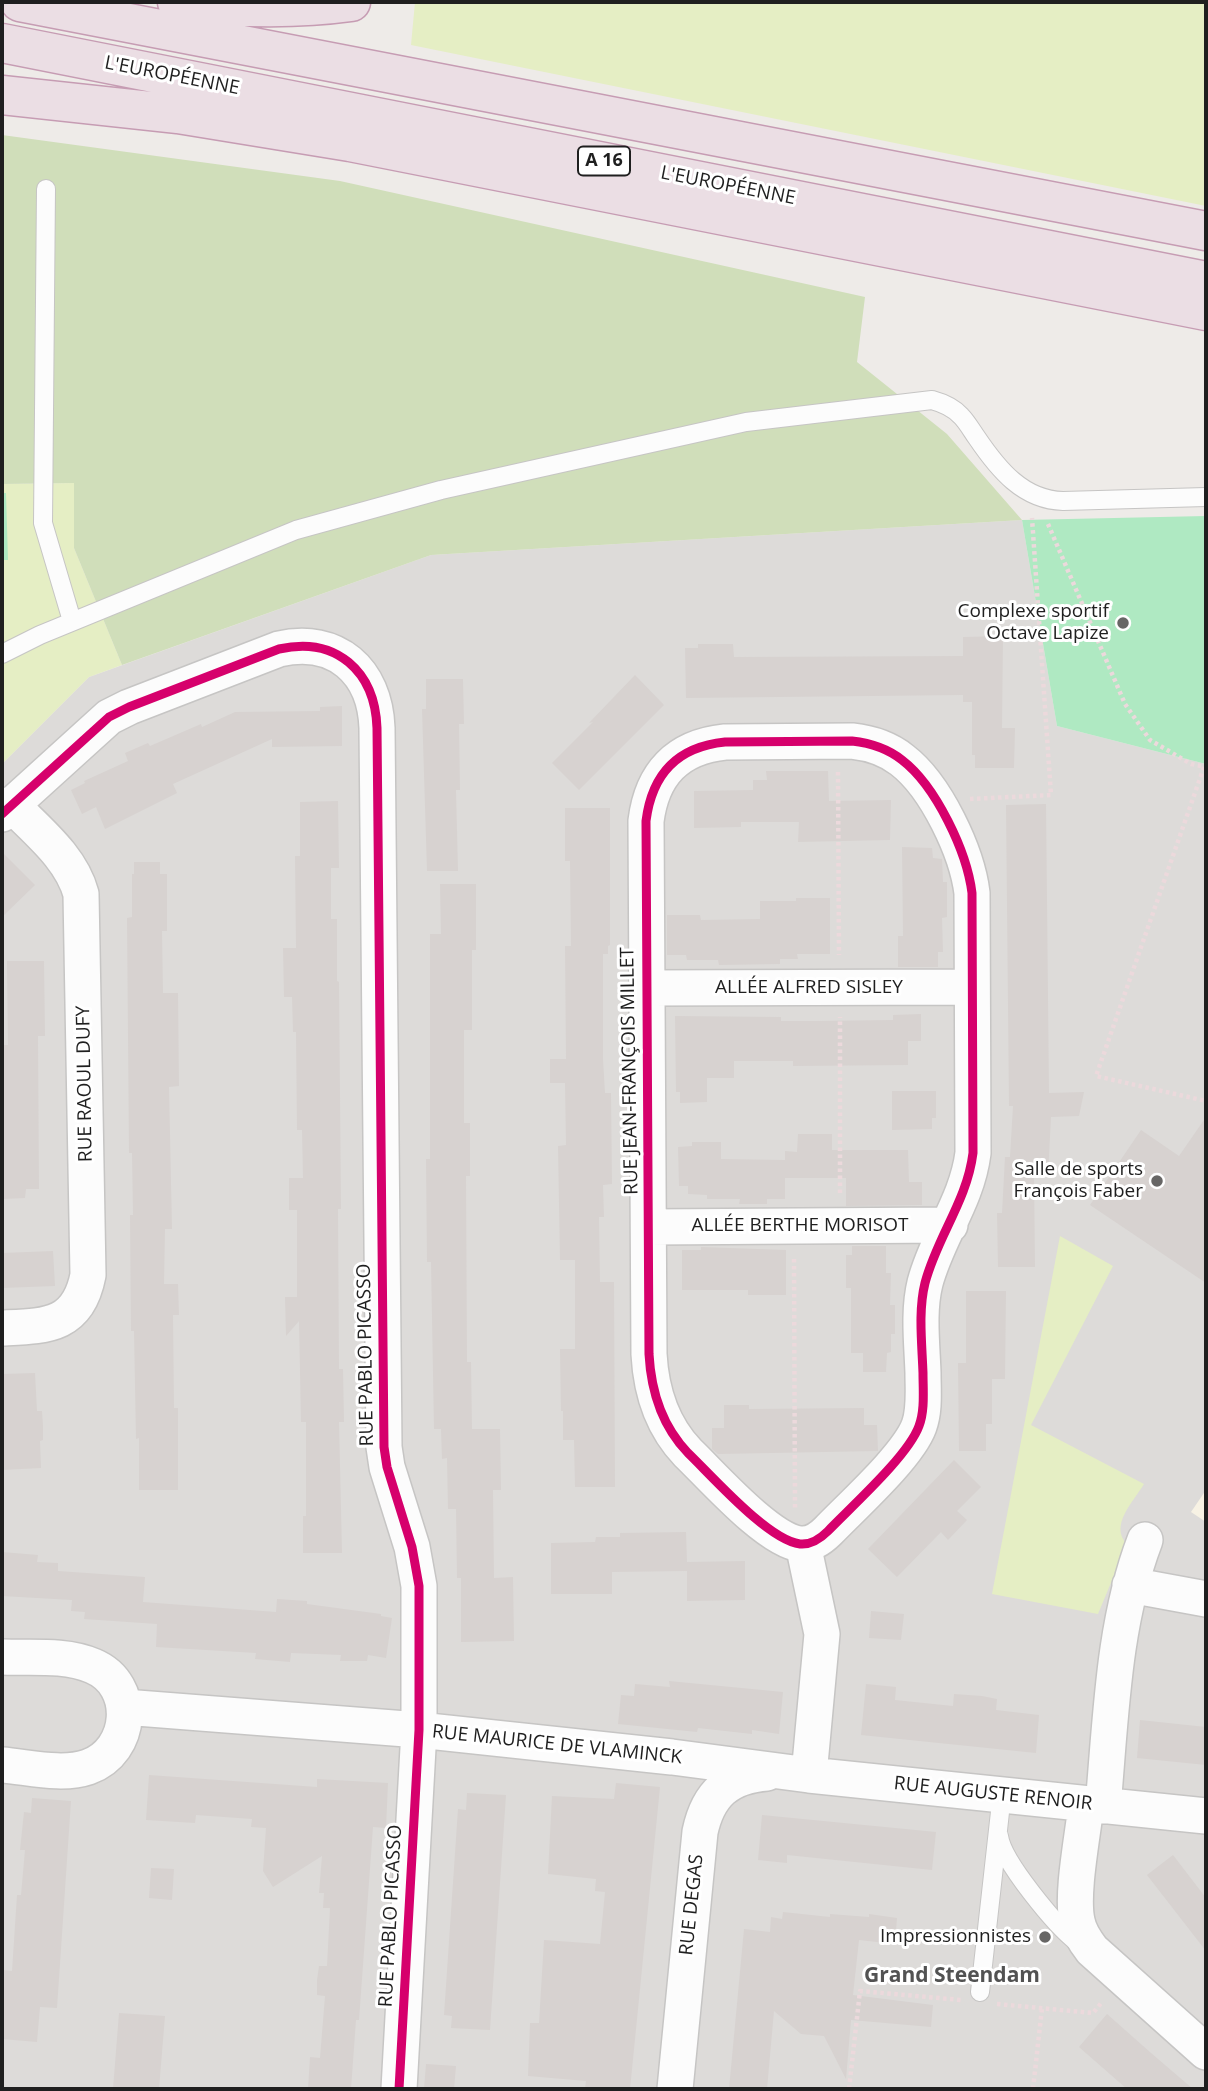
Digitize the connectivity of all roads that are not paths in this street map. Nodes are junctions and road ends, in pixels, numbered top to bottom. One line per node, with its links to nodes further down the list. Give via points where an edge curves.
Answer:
1 (20, 2): 7 (highway, A 16)
2 (177, 2): 3 (highway, via 298,8)
3 (351, 2)
4 (2, 43): 8 (highway, L'EUROPÉENNE / A 16)
5 (2, 95): 9 (highway, via 178,114 351,142)
6 (46, 188): 11 (lane, via 43,523)
7 (1206, 231)
8 (1206, 281)
9 (1206, 311)
10 (1206, 496): 11 (lane, via 1052,501 1030,493 1005,474 961,416 932,400 746,422 454,487 296,530)
11 (72, 621): 12 (lane)
12 (2, 654)
13 (7, 809): 18 (street, RUE RAOUL DUFY, via 56,850 73,872 81,894 88,1275 78,1303 58,1321); 25 (street, RUE PABLO PICASSO, via 99,724 129,707 292,646 327,650 352,664 368,686 376,712 384,1438 387,1467 417,1566)
14 (972, 987): 15 (street, ALLÉE ALFRED SISLEY); 15 (street, RUE JEAN-FRANÇOIS MILLET, via 971,881 958,841 938,805 903,760 878,747 837,741 713,743 678,758 660,777 646,821); 16 (street, RUE JEAN-FRANÇOIS MILLET, via 973,1153 965,1192)
15 (647, 988): 17 (street, RUE JEAN-FRANÇOIS MILLET)
16 (950, 1225): 17 (street, ALLÉE BERTHE MORISOT); 20 (street, RUE JEAN-FRANÇOIS MILLET, via 924,1288 922,1409 916,1434 828,1531 817,1540)
17 (650, 1227): 20 (street, RUE JEAN-FRANÇOIS MILLET, via 650,1372 663,1416 679,1444 764,1525)
18 (2, 1328)
19 (1145, 1540): 21 (street)
20 (800, 1544): 27 (street, via 822,1634)
21 (1130, 1585): 22 (street); 29 (street)
22 (1206, 1599)
23 (2, 1657): 24 (street, via 90,1665 109,1677)
24 (124, 1707): 25 (street, RUE MAURICE DE VLAMINCK); 26 (street, via 118,1743 90,1766 70,1770)
25 (419, 1730): 27 (street, RUE MAURICE DE VLAMINCK); 35 (street, RUE PABLO PICASSO)
26 (2, 1765)
27 (795, 1773): 28 (street, RUE AUGUSTE RENOIR); 36 (street, RUE DEGAS, via 754,1774 734,1780 719,1790 703,1816)
28 (1002, 1794): 29 (street, RUE AUGUSTE RENOIR); 31 (lane)
29 (1095, 1805): 30 (street, RUE AUGUSTE RENOIR); 32 (street, via 1075,1898 1077,1920 1084,1940)
30 (1206, 1816)
31 (998, 1833): 32 (lane, via 1004,1854 1051,1917 1072,1939); 33 (lane)
32 (1115, 1970): 34 (street)
33 (979, 1998)
34 (1206, 2052)
35 (399, 2089)
36 (675, 2089)

